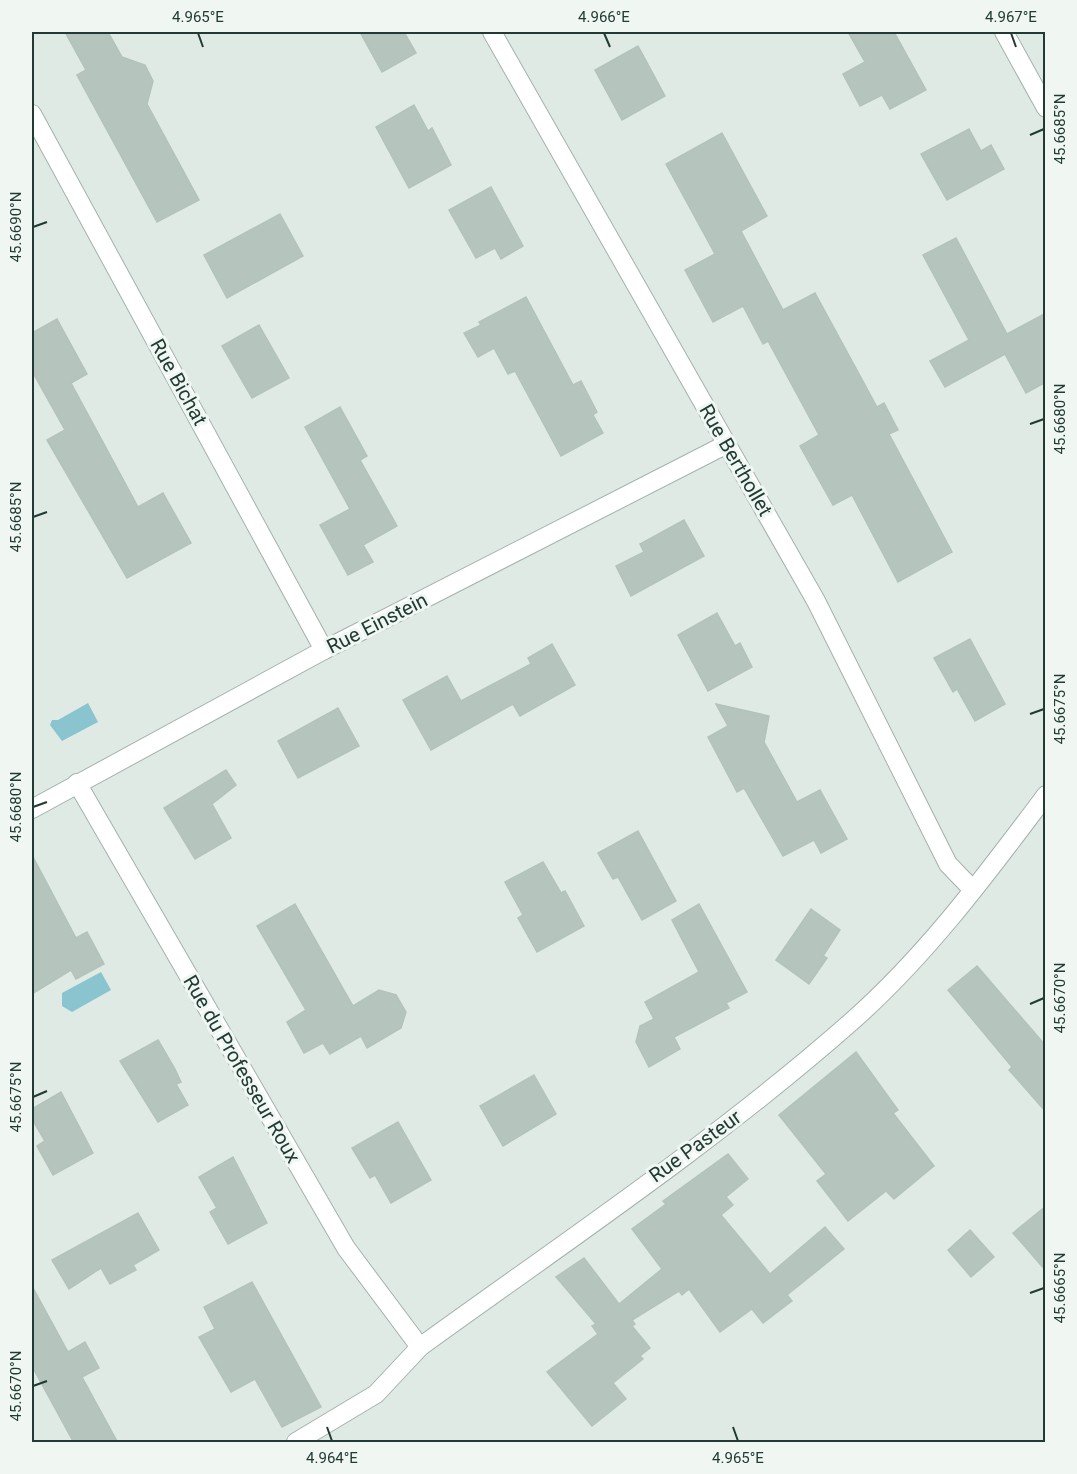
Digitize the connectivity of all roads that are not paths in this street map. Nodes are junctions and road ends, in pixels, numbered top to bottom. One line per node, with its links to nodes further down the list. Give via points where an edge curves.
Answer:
1 (492, 32): 5 (street, Rue Berthollet)
2 (1004, 32): 3 (street)
3 (1046, 108)
4 (32, 114): 6 (street, Rue Bichat)
5 (727, 444): 6 (street, Rue Einstein); 11 (street, Rue Berthollet, via 816,601 948,864)
6 (324, 650): 7 (street, Rue Einstein)
7 (77, 783): 9 (street, Rue Einstein); 12 (street, Rue du Professeur Roux, via 346,1248)
8 (1046, 795): 10 (street, Rue Pasteur)
9 (32, 809)
10 (1040, 815): 11 (street, Rue Pasteur)
11 (973, 890): 12 (street, Rue Pasteur, via 935,936 852,1021 738,1115)
12 (420, 1347): 13 (street, Rue Pasteur, via 376,1394)
13 (296, 1443)

